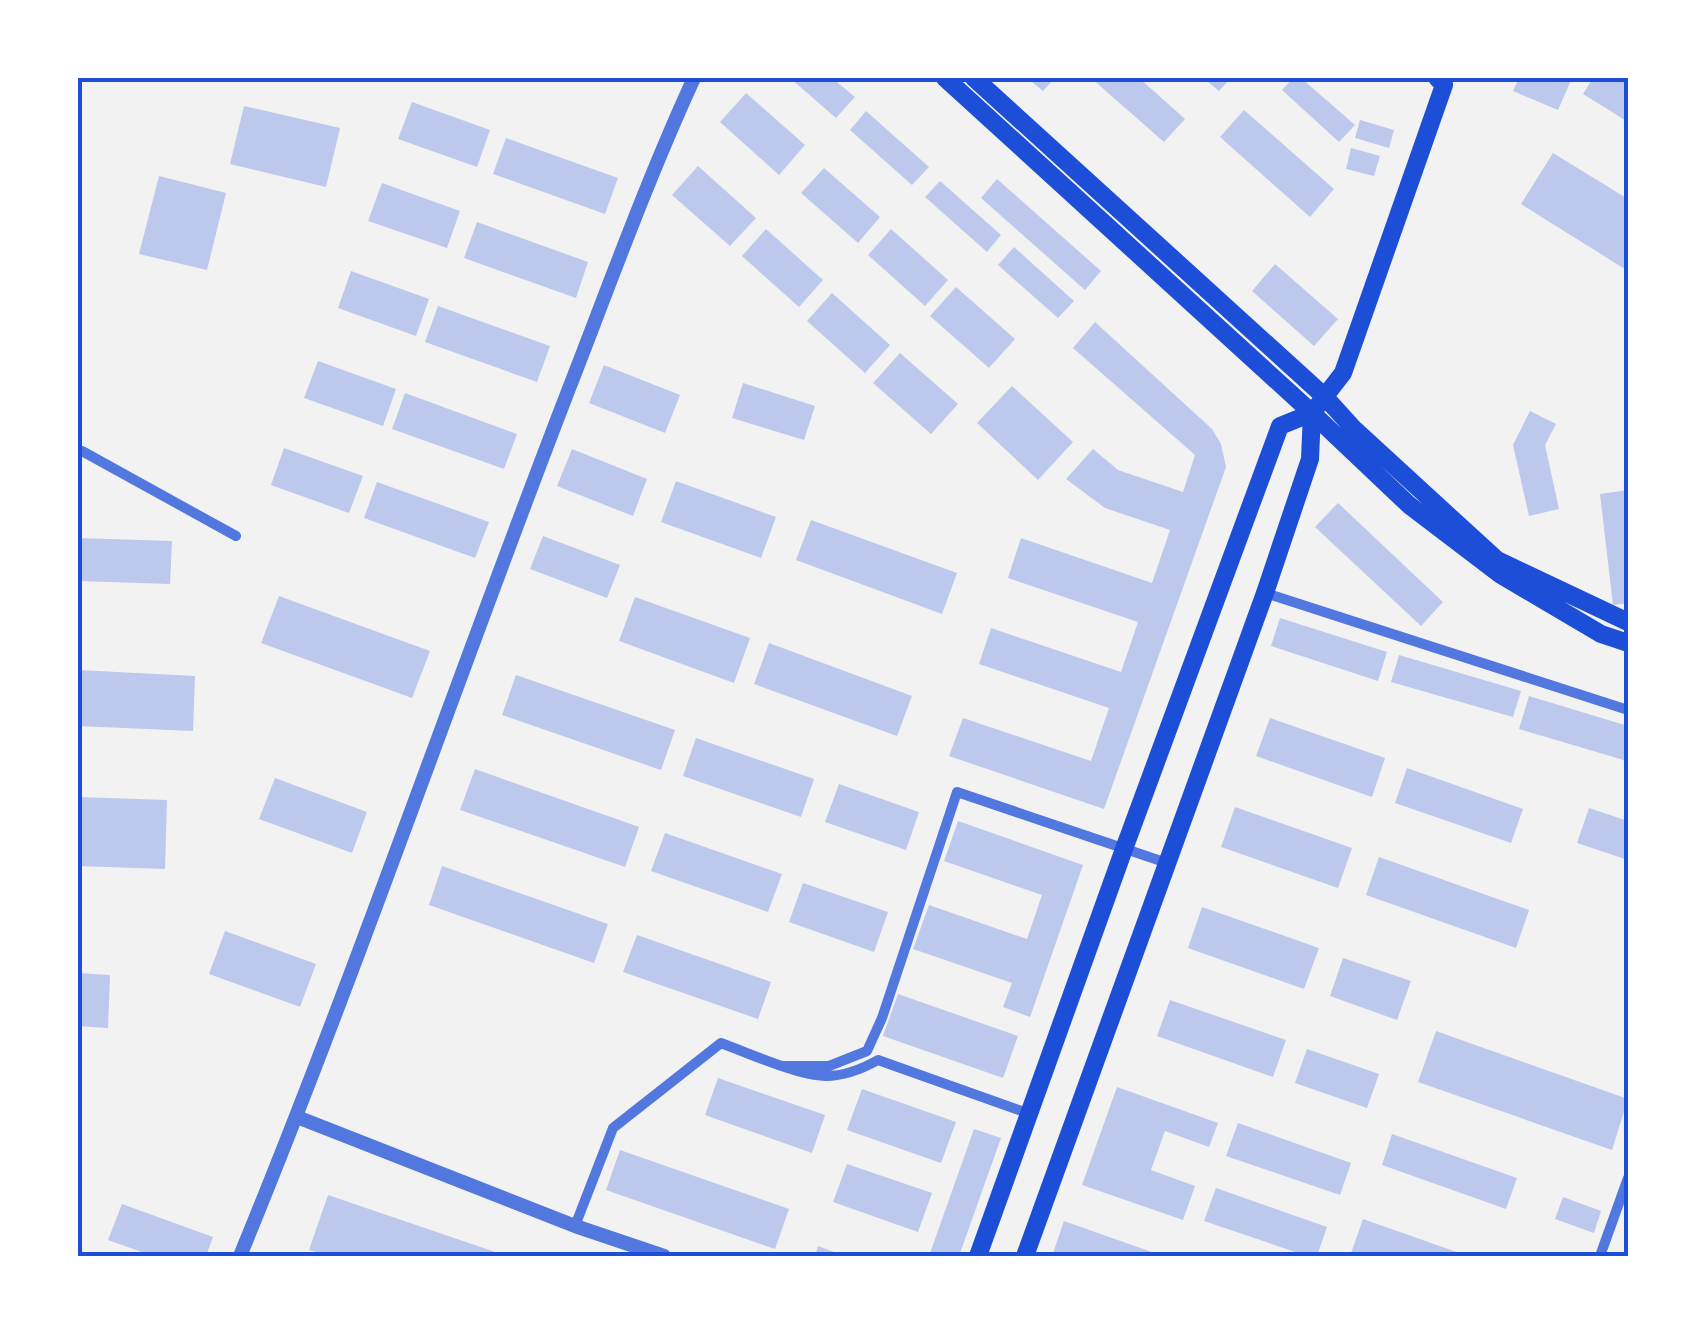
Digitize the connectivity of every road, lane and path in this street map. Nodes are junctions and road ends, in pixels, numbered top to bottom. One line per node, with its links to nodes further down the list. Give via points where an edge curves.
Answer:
1 (694, 78): 17 (street, via 512,536)
2 (946, 78): 6 (main road)
3 (974, 78): 5 (main road)
4 (1441, 81): 5 (main road, via 1343,373)
5 (1324, 396): 6 (main road); 10 (main road, via 1498,560)
6 (1312, 413): 9 (main road, via 1310,459); 11 (main road, via 1408,504 1502,575); 13 (main road, via 1280,426)
7 (82, 452): 8 (street)
8 (236, 536)
9 (1265, 593): 12 (street); 14 (main road)
10 (1628, 622)
11 (1628, 644)
12 (1628, 710)
13 (1124, 849): 14 (street); 15 (street, via 957,792 867,1051 829,1066); 16 (main road)
14 (1167, 864): 23 (main road)
15 (783, 1066): 16 (street, via 824,1076 878,1060); 19 (street, via 721,1043 613,1128)
16 (1030, 1114): 22 (main road)
17 (297, 1118): 19 (street); 20 (street)
18 (1628, 1178): 24 (street)
19 (575, 1226): 21 (street)
20 (240, 1256)
21 (664, 1256)
22 (978, 1256)
23 (1025, 1256)
24 (1600, 1256)

